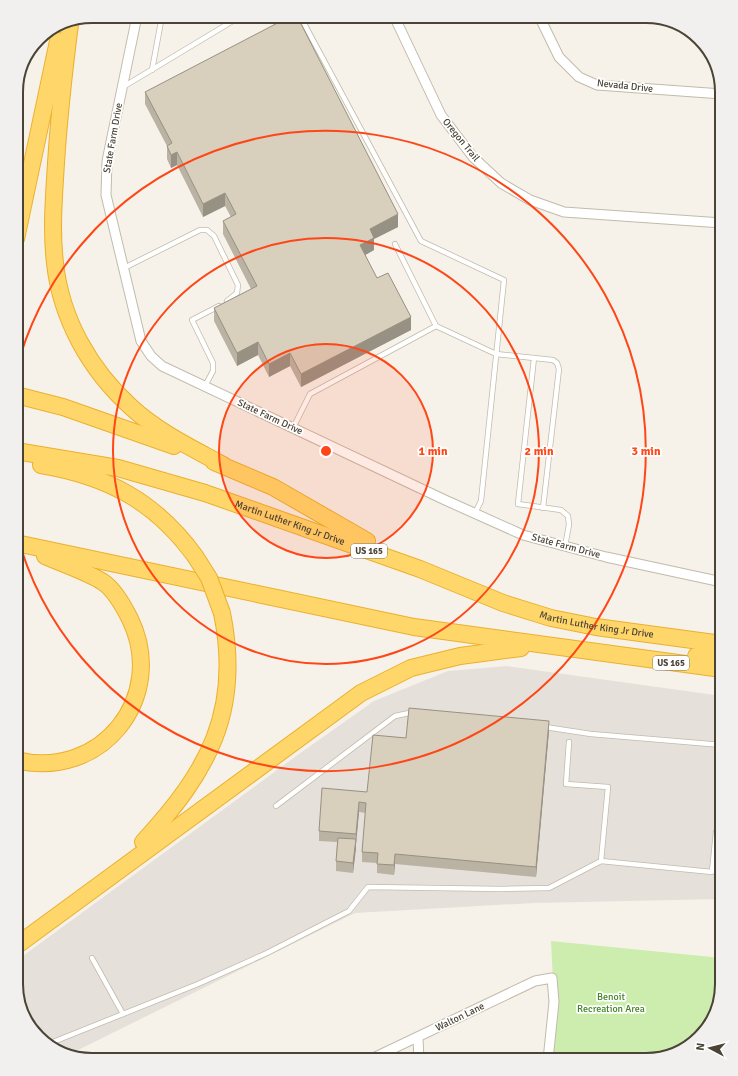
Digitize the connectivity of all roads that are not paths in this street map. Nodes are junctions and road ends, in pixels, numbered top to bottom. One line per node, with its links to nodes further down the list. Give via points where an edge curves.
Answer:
1 (135, 23): 10 (street, State Farm Drive)
2 (161, 23): 9 (lane)
3 (229, 23): 9 (lane)
4 (304, 23): 17 (lane, via 421,241 504,280)
5 (397, 23): 13 (street, Oregon Trail, via 441,114 473,157 501,183 530,200 564,212)
6 (542, 23): 11 (street, Nevada Drive, via 559,57 579,77 597,85)
7 (70, 27): 24 (highway, via 60,102 53,235 55,264 67,314 92,365 131,408 170,435)
8 (60, 31): 12 (highway)
9 (152, 70): 10 (lane)
10 (122, 88): 15 (street, State Farm Drive, via 105,176 106,195)
11 (715, 93)
12 (23, 206)
13 (715, 223)
14 (395, 244): 16 (lane)
15 (124, 268): 19 (street, State Farm Drive, via 142,341 151,356 162,366); 19 (lane, via 200,230 207,230 214,236 238,286 237,293 232,299 192,320 213,363 213,371)
16 (436, 326): 17 (lane); 21 (lane, via 310,394)
17 (496, 354): 18 (lane); 26 (lane, via 481,501)
18 (534, 358): 25 (lane, via 553,360 559,369); 25 (lane, via 518,504)
19 (205, 386): 21 (street, State Farm Drive)
20 (23, 396): 24 (highway, via 154,438)
21 (293, 428): 26 (street, State Farm Drive)
22 (23, 452): 30 (highway, Martin Luther King Jr Drive / US 165, via 118,468 205,493)
23 (23, 462): 45 (highway, bridge, via 52,467 107,483 155,512 179,534 210,578 222,613 228,647 228,668 221,724 186,791 163,821)
24 (223, 465): 30 (highway, via 273,487 336,525)
25 (543, 508): 29 (lane, via 561,510 568,516)
26 (475, 514): 29 (street, State Farm Drive, via 523,535)
27 (23, 544): 33 (highway, US 165, via 414,627)
28 (23, 546): 41 (highway, via 104,583 124,606 136,632 142,661 139,688 130,710 117,730 104,742 70,760 32,764)
29 (565, 546): 31 (street, State Farm Drive)
30 (420, 569): 32 (highway, Martin Luther King Jr Drive / US 165, via 503,603 551,618 596,627)
31 (715, 580)
32 (715, 643)
33 (540, 645): 34 (highway, US 165); 45 (highway, via 460,656 412,668 361,693)
34 (620, 656): 35 (highway, via 635,654); 36 (highway, US 165)
35 (715, 657)
36 (715, 668)
37 (418, 712): 42 (lane, via 410,711 395,716)
38 (540, 726): 40 (lane, via 591,734)
39 (569, 742): 44 (lane, via 566,784 608,787)
40 (715, 744)
41 (23, 762)
42 (276, 806)
43 (715, 842): 44 (lane, via 712,872)
44 (601, 861): 48 (lane, via 549,888 368,887 349,911 239,965)
45 (119, 868): 46 (highway)
46 (23, 941)
47 (92, 958): 48 (lane)
48 (123, 1014): 50 (lane)
49 (418, 1038): 51 (street, Walton Lane); 52 (street); 53 (street, Walton Lane, via 535,981 552,978 554,1002)
50 (54, 1042)
51 (385, 1053)
52 (419, 1053)
53 (549, 1053)

